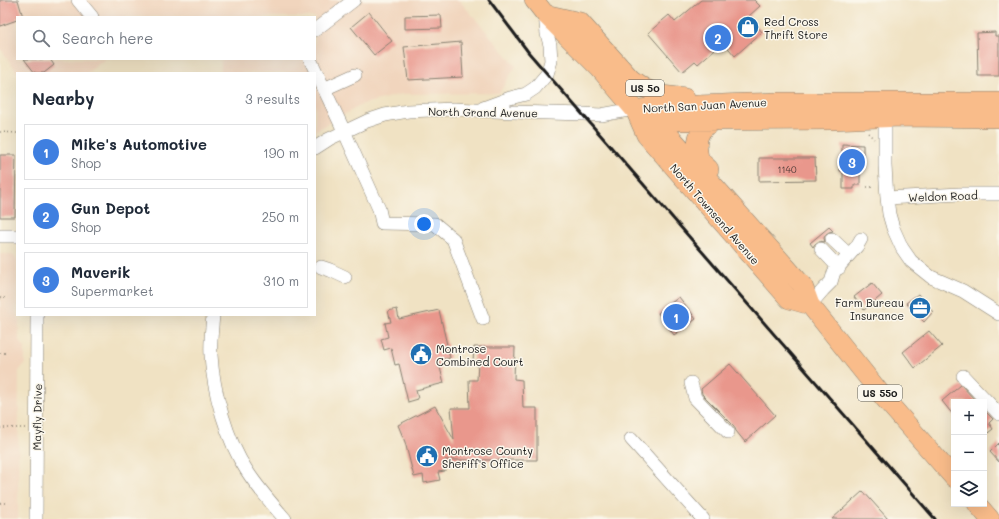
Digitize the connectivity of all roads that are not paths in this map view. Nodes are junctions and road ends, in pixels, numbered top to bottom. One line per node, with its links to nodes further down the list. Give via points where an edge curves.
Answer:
1 (78, 0): 4 (street)
2 (354, 0): 5 (street)
3 (539, 7): 9 (highway, US 50, via 580,22 631,79 644,88 662,95 689,99 751,99); 12 (highway, North Townsend Avenue / US 50, via 600,69); 13 (street, via 550,45 551,60 547,74 526,94)
4 (91, 16)
5 (316, 29)
6 (310, 60): 8 (street)
7 (355, 75): 8 (street)
8 (324, 89): 18 (street)
9 (773, 102): 10 (highway, North San Juan Avenue / US 50); 12 (highway, North San Juan Avenue / US 50)
10 (822, 102): 11 (highway, North San Juan Avenue / US 50); 16 (street)
11 (999, 102)
12 (634, 109): 13 (street, North Grand Avenue, via 601,115); 17 (highway, North San Juan Avenue / US 50, via 666,122); 22 (highway, North Townsend Avenue / US 550, via 671,137); 32 (highway, North Townsend Avenue, via 646,135 789,299)
13 (476, 110): 18 (street, North Grand Avenue, via 454,109 385,115)
14 (886, 118): 15 (highway, North San Juan Avenue / US 50); 16 (highway, North San Juan Avenue / US 50); 21 (street)
15 (999, 118)
16 (822, 120): 17 (highway, North San Juan Avenue / US 50)
17 (715, 121): 22 (highway, via 708,124 699,134 699,159 748,213)
18 (344, 131): 19 (street, North Grand Avenue); 36 (street, via 379,209 382,223 435,224 453,239)
19 (316, 147)
20 (999, 194): 21 (street, Weldon Road)
21 (887, 198): 33 (street, via 893,228 911,261 931,277 962,291)
22 (752, 229): 32 (highway, North Townsend Avenue / US 550, via 803,286)
23 (0, 236): 24 (street)
24 (16, 236)
25 (832, 239): 28 (street)
26 (861, 239): 28 (street)
27 (821, 249): 30 (street)
28 (849, 255): 30 (street)
29 (321, 267): 31 (street)
30 (839, 268): 32 (street, via 834,272 831,282)
31 (345, 278)
32 (810, 305): 42 (highway, North Townsend Avenue / US 550, via 885,399)
33 (999, 314)
34 (38, 316): 44 (street, Mayfly Drive)
35 (213, 316): 45 (street, via 211,355 214,384 223,415 246,469)
36 (482, 319)
37 (964, 376): 39 (street)
38 (691, 382): 40 (street, via 695,398)
39 (999, 414)
40 (728, 432)
41 (631, 439): 46 (street)
42 (951, 475)
43 (980, 507): 47 (highway)
44 (36, 519)
45 (285, 519)
46 (703, 519)
47 (990, 519)

